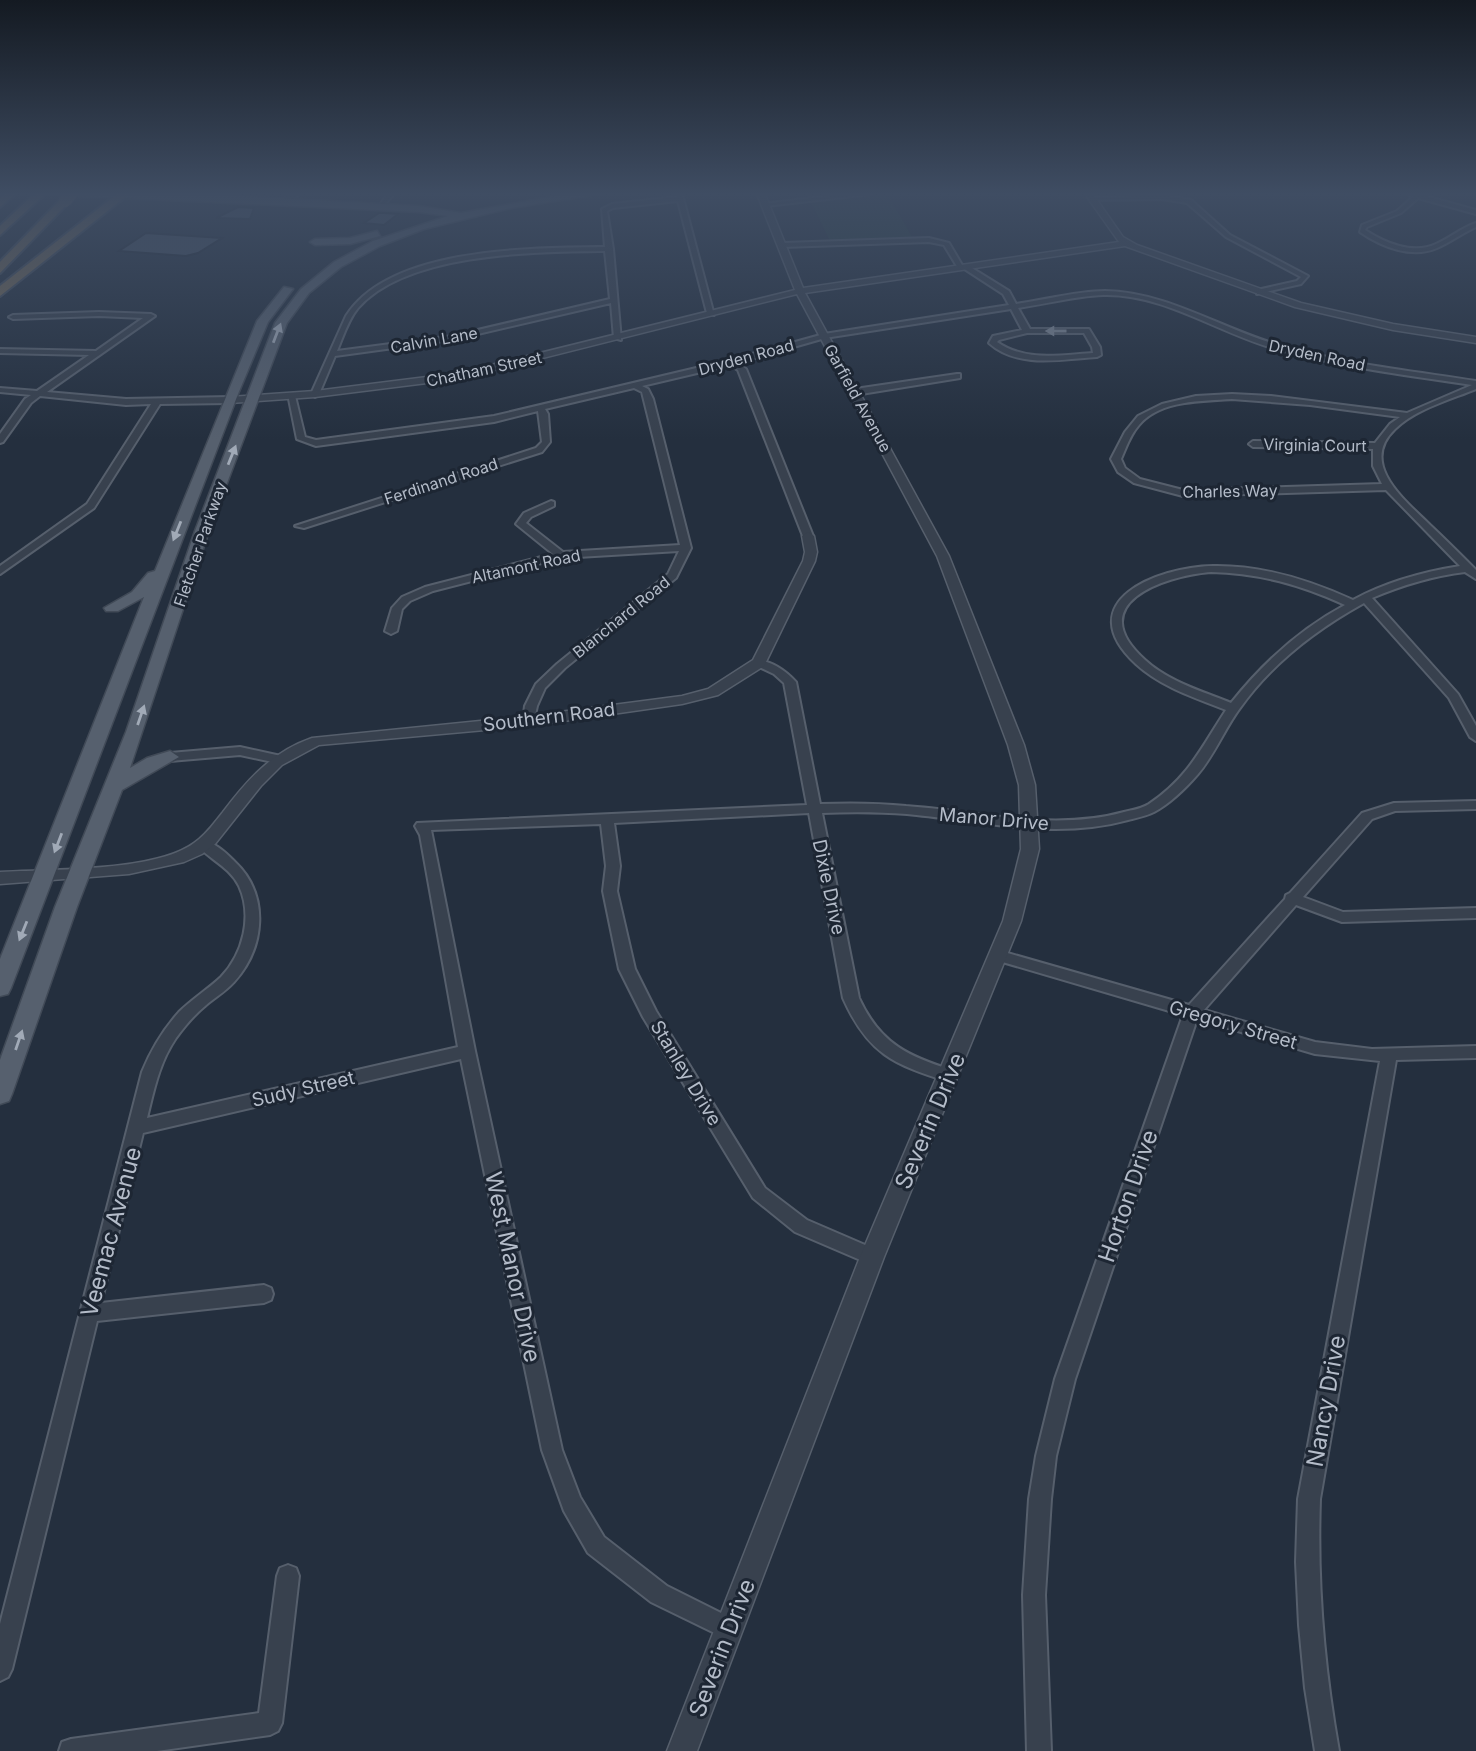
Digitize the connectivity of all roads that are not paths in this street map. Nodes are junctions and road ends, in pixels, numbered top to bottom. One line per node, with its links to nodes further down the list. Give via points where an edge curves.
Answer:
1 (21, 276): 13 (highway)
2 (306, 276): 36 (main road, Fletcher Parkway, via 279,298 263,321)
3 (325, 276): 35 (main road, Fletcher Parkway, one-way to 3, via 291,305)
4 (404, 276): 25 (street, via 356,305)
5 (614, 276): 15 (street)
6 (701, 276): 17 (street)
7 (794, 276): 12 (street, Garfield Avenue)
8 (904, 276): 12 (street, Chatham Street)
9 (978, 276): 16 (street, via 1003,290)
10 (1215, 276): 14 (street)
11 (1304, 276): 14 (street, via 1299,283)
12 (800, 291): 17 (street, Chatham Street); 20 (street, Garfield Avenue)
13 (0, 292)
14 (1259, 292): 22 (street, via 1357,320)
15 (614, 300): 21 (street); 25 (street, Calvin Lane, via 452,338)
16 (1012, 307): 19 (street); 20 (street, Dryden Road); 28 (street, Dryden Road, via 1092,294 1132,295 1278,348)
17 (711, 313): 21 (street, Chatham Street)
18 (13, 317): 24 (street, via 151,316)
19 (1027, 331): 19 (street, one-way to 19, via 996,338 993,343 1010,355 1026,357 1097,355 1086,331)
20 (824, 336): 26 (street, Dryden Road); 32 (street, Garfield Avenue)
21 (618, 338): 33 (street, Chatham Street, via 478,372)
22 (1476, 340)
23 (0, 351): 24 (street)
24 (97, 354): 31 (street)
25 (335, 354): 33 (street)
26 (732, 362): 29 (street, Dryden Road); 47 (street, Southern Road, via 742,369)
27 (957, 376): 32 (street)
28 (1476, 385): 39 (street)
29 (636, 386): 38 (street, Dryden Road); 48 (street, via 649,399)
30 (0, 390): 31 (street, Chatham Street)
31 (41, 392): 37 (street, Chatham Street); 40 (street)
32 (855, 392): 43 (street, Garfield Avenue)
33 (315, 394): 34 (street, Chatham Street)
34 (291, 396): 35 (street, Chatham Street); 38 (street, Dryden Road, via 301,439 316,443 474,423)
35 (255, 398): 36 (street, Chatham Street); 61 (main road, Fletcher Parkway, one-way to 35, via 202,531)
36 (230, 400): 37 (street, Chatham Street); 50 (main road, Fletcher Parkway, one-way to 50)
37 (157, 402): 51 (street, via 90,506)
38 (540, 408): 46 (street, Ferdinand Road, via 546,442 539,450)
39 (1410, 415): 42 (street, via 1391,428); 44 (street, Charles Way, via 1258,398 1197,398 1143,416 1116,459 1121,470 1136,481 1183,493)
40 (0, 440)
41 (1253, 444): 42 (street, Virginia Court)
42 (1377, 446): 44 (street, via 1375,456)
43 (907, 486): 68 (street, Severin Drive, via 943,556 1016,745)
44 (1387, 487): 52 (street)
45 (551, 504): 49 (street, via 527,516 522,524)
46 (300, 526)
47 (808, 536): 57 (street, Southern Road, via 809,562)
48 (686, 548): 49 (street, Altamont Road); 59 (street, Blanchard Road, via 672,576 540,687)
49 (561, 555): 56 (street, Altamont Road, via 420,592 397,608)
50 (164, 564): 55 (main road, via 138,595); 72 (main road, Fletcher Parkway, one-way to 72)
51 (0, 571)
52 (1472, 572): 53 (street, Manor Drive, via 1445,570)
53 (1367, 599): 54 (street, Manor Drive); 60 (street, via 1454,697)
54 (1354, 605): 58 (street, Manor Drive, via 1307,632 1269,663); 58 (street, via 1296,581 1238,570 1172,574 1134,590 1123,601 1117,620 1131,653 1169,681)
55 (112, 608)
56 (391, 631)
57 (759, 663): 59 (street, Southern Road, via 723,688 693,698); 66 (street, Dixie Drive, via 790,682)
58 (1234, 709): 68 (street, Manor Drive, via 1200,767 1154,808 1088,825)
59 (529, 721): 63 (street, Southern Road, via 329,740 306,744)
60 (1476, 737)
61 (132, 740): 62 (main road, via 152,754); 64 (main road, Fletcher Parkway)
62 (170, 757): 63 (street, via 240,751); 64 (main road)
63 (277, 759): 70 (street, Southern Road)
64 (114, 786): 71 (main road, Fletcher Parkway)
65 (1476, 805): 74 (street, Horton Drive, via 1394,807 1367,816)
66 (813, 810): 67 (street, Manor Drive); 68 (street, Manor Drive, via 873,808); 82 (street, Dixie Drive, via 860,1022 877,1044 912,1064)
67 (607, 820): 69 (street, Manor Drive); 85 (street, Stanley Drive, via 613,866 610,891 621,943 627,969 649,1013 759,1194 801,1226)
68 (1031, 824): 76 (street, Severin Drive, via 1030,849)
69 (422, 826): 79 (street, West Manor Drive)
70 (204, 845): 71 (street, Southern Road, via 165,861); 84 (street, Veemac Avenue, via 229,861 244,879 252,900 250,937 230,977 187,1014 164,1042 150,1072)
71 (82, 871): 72 (street, Southern Road); 83 (main road, Fletcher Parkway, one-way to 71)
72 (46, 874): 73 (street, Southern Road); 77 (main road, Fletcher Parkway, one-way to 77)
73 (0, 878)
74 (1292, 898): 75 (street, via 1342,917); 78 (street, Horton Drive)
75 (1476, 913)
76 (998, 956): 78 (street, Gregory Street); 82 (street, Severin Drive)
77 (0, 988)
78 (1191, 1014): 81 (street, Gregory Street, via 1315,1048); 93 (street, Horton Drive, via 1065,1379 1046,1456 1034,1595)
79 (467, 1051): 84 (street, Sudy Street); 89 (street, West Manor Drive, via 552,1450 572,1503 596,1545 659,1594)
80 (1476, 1052): 81 (street, Gregory Street)
81 (1389, 1054): 94 (street, Nancy Drive, via 1309,1499 1309,1624)
82 (949, 1076): 85 (street, Severin Drive)
83 (0, 1094)
84 (139, 1127): 87 (street, Veemac Avenue)
85 (872, 1257): 89 (street, Severin Drive)
86 (264, 1294): 87 (street)
87 (90, 1312): 90 (street, Veemac Avenue)
88 (288, 1576): 91 (street, via 270,1723)
89 (729, 1629): 92 (street, Severin Drive)
90 (0, 1669)
91 (71, 1751)
92 (682, 1751)
93 (1039, 1751)
94 (1327, 1751)

